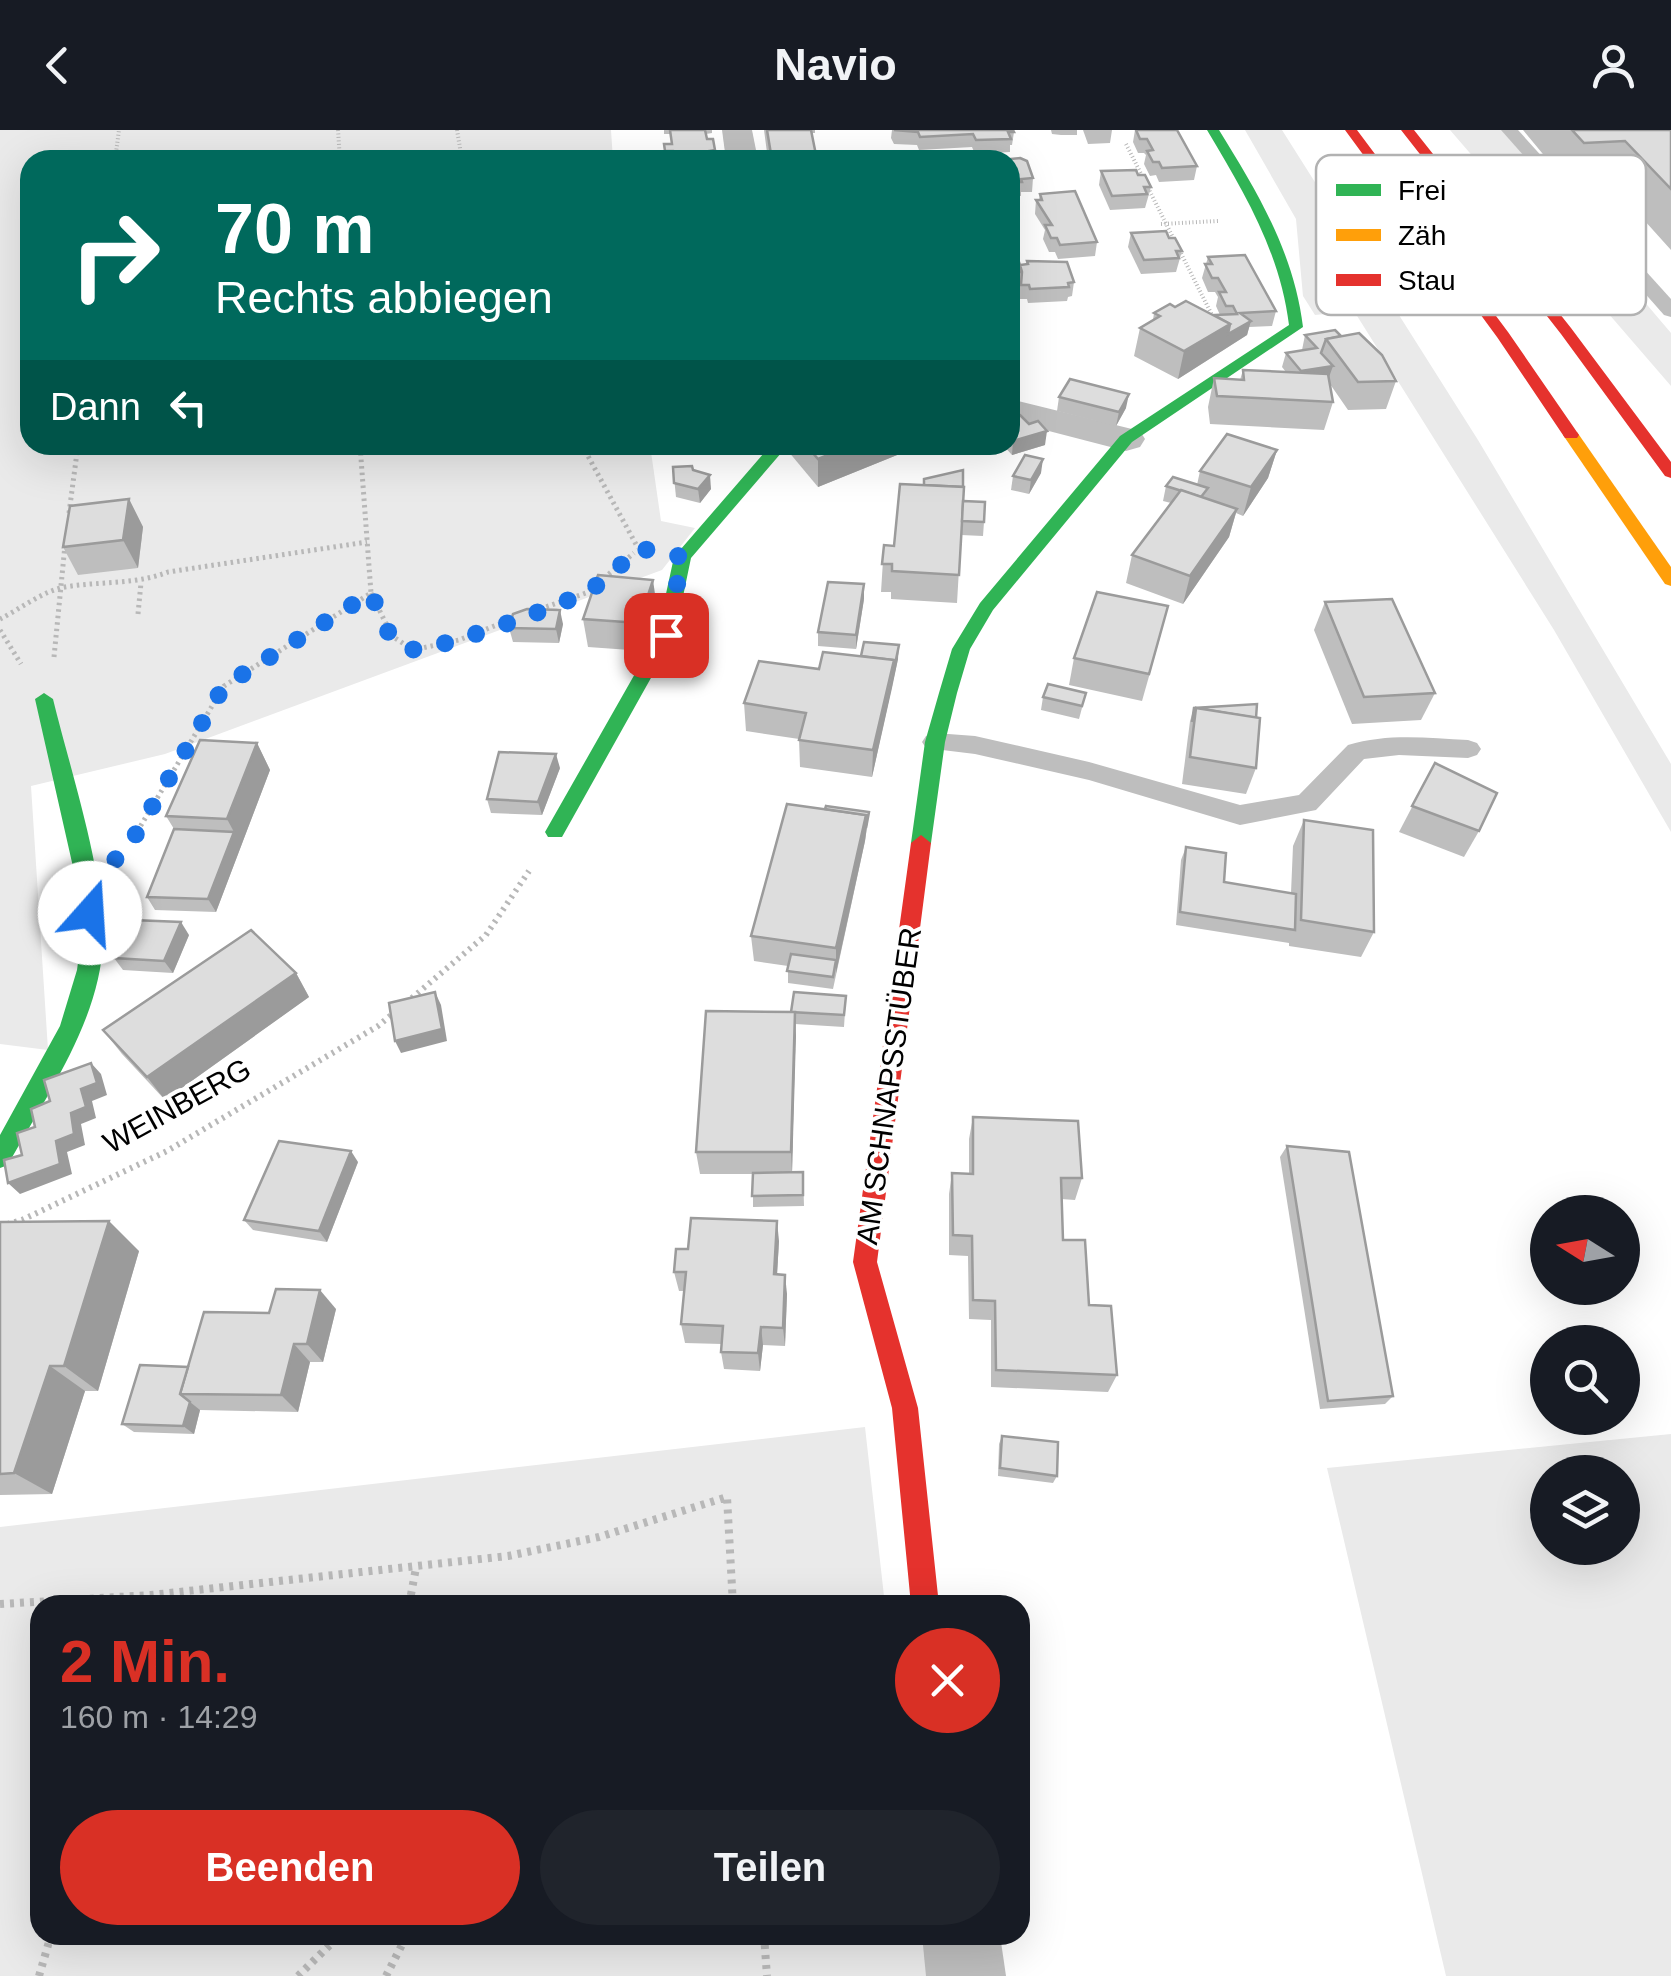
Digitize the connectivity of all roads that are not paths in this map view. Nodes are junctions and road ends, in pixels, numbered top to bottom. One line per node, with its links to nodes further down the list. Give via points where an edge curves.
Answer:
1 (1214, 130): 13 (main road, AM SCHNAPSSTÜBER, via 1273,236 1296,302 1296,327)
2 (1350, 130): 5 (main road)
3 (1407, 130): 6 (main road)
4 (1509, 130): 7 (lane)
5 (1369, 155)
6 (1427, 155)
7 (1531, 155)
8 (1646, 283): 9 (lane)
9 (1671, 311)
10 (1488, 315): 16 (main road)
11 (1553, 315): 15 (main road)
12 (1020, 412): 13 (street)
13 (1126, 438): 18 (main road, AM SCHNAPSSTÜBER, via 986,607 961,649)
14 (771, 455): 20 (main road, via 683,557 666,635)
15 (1671, 472)
16 (1671, 580)
17 (44, 699): 21 (main road, via 88,888 92,939 80,1004 48,1077)
18 (936, 742): 19 (lane, via 975,744 1089,771 1240,814 1307,803 1356,750); 22 (main road, AM SCHNAPSSTÜBER, via 865,1262 904,1408)
19 (1468, 749)
20 (555, 832)
21 (0, 1158)
22 (925, 1595)
23 (963, 1945): 24 (street)
24 (966, 1976)

